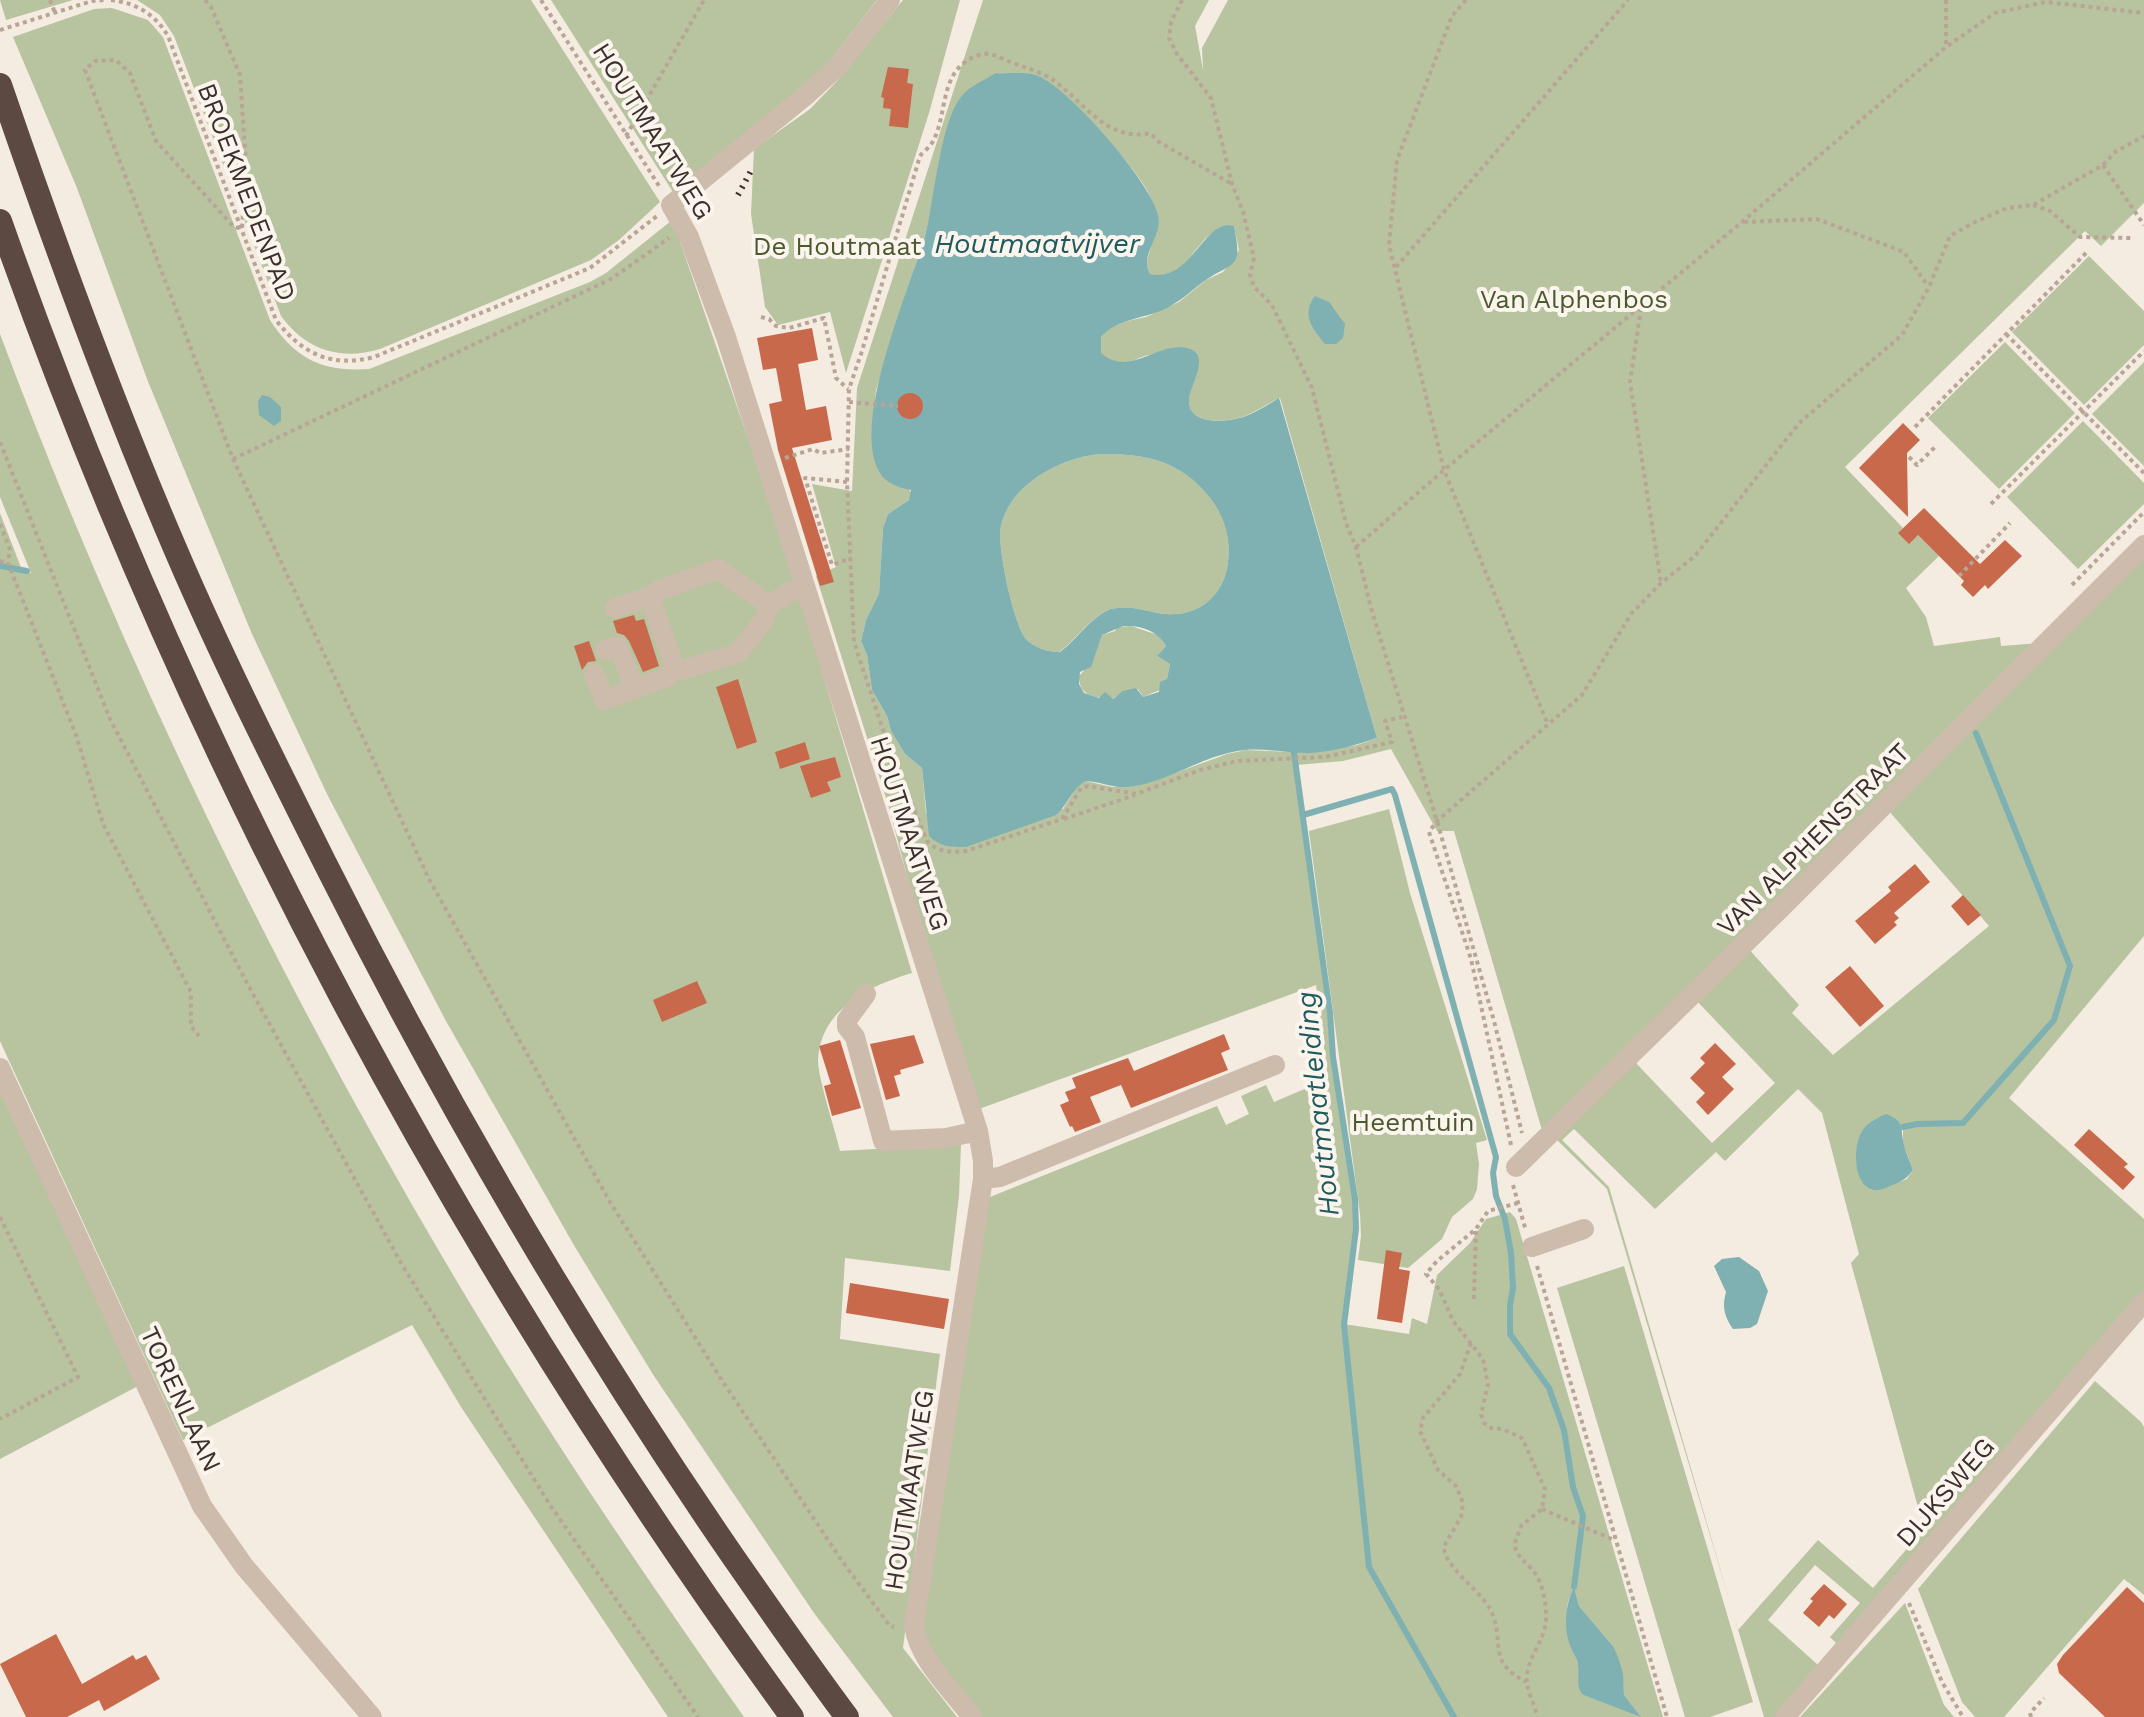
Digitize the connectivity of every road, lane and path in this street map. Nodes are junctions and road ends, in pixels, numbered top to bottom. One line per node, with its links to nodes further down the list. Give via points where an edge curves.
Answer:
1 (50, 0): 12 (path)
2 (105, 0): 12 (path)
3 (111, 0): 27 (path, BROEKMEDENPAD, via 142,9 163,27)
4 (205, 0): 27 (path, via 240,75 246,164)
5 (541, 0): 17 (path, HOUTMAATWEG)
6 (704, 0): 17 (path)
7 (890, 0): 21 (street, via 838,66)
8 (1182, 0): 20 (path, via 1169,38 1211,98)
9 (1466, 0): 30 (path, via 1452,16 1397,160 1389,245)
10 (1628, 0): 30 (path)
11 (1946, 0): 15 (path)
12 (55, 13): 14 (path)
13 (2144, 13): 15 (path, via 2046,2 1995,13)
14 (0, 30)
15 (1946, 47): 24 (path)
16 (0, 85): 99 (highway, via 61,259 178,555 397,1008 576,1317 690,1493)
17 (626, 136): 21 (path, HOUTMAATWEG)
18 (2144, 136): 19 (path)
19 (2103, 165): 22 (path); 25 (path)
20 (1232, 184): 36 (path, via 1150,133 1121,134 1106,126 1050,78 987,52 975,56 959,66 933,142 920,156); 55 (path, via 1254,258 1254,287 1272,305 1312,388)
21 (671, 205): 26 (street, HOUTMAATWEG); 27 (path, BROEKMEDENPAD, via 590,268 360,361 318,357 283,329)
22 (2033, 205): 28 (path, via 2050,211 2080,237); 31 (path, via 2007,208 1950,236)
23 (0, 221): 98 (highway, via 137,577 231,780 382,1073 566,1384 658,1527)
24 (1742, 222): 31 (path, via 1817,219 1904,252); 32 (path)
25 (2144, 225)
26 (685, 227): 45 (path, via 611,279); 46 (street, HOUTMAATWEG)
27 (242, 229): 45 (path, via 234,227 156,141 130,73 116,60 95,61 85,70)
28 (2131, 238)
29 (2087, 252): 34 (path)
30 (1396, 267): 47 (path)
31 (1929, 287): 60 (path, via 1902,335 1799,423 1695,556)
32 (1642, 305): 47 (path); 60 (path, via 1630,382)
33 (761, 317): 36 (path, via 789,328 824,318 836,378)
34 (2006, 334): 39 (path); 40 (path)
35 (2144, 351): 39 (path)
36 (849, 389): 37 (path)
37 (849, 402): 38 (path); 43 (path)
38 (898, 406)
39 (2083, 412): 48 (path); 50 (path)
40 (1915, 427)
41 (0, 442): 97 (path, via 110,719 255,999 401,1263 550,1505)
42 (1935, 447): 44 (path, via 1917,465)
43 (849, 449): 46 (path, via 813,449); 49 (path)
44 (1909, 457)
45 (236, 458): 93 (path, via 429,879 610,1202 842,1561 890,1626)
46 (768, 464): 62 (street, HOUTMAATWEG)
47 (1444, 470): 55 (path); 71 (path)
48 (2144, 473)
49 (847, 482): 56 (path); 56 (path, via 805,478 832,565)
50 (1991, 504)
51 (2144, 512): 61 (path)
52 (2010, 523): 59 (path)
53 (0, 524): 58 (path)
54 (2144, 545): 80 (street, VAN ALPHENSTRAAT)
55 (1356, 547): 70 (path)
56 (851, 558): 73 (path, via 854,642 927,841 940,851 966,851)
57 (0, 561): 58 (path)
58 (10, 567): 76 (path, via 76,735 103,824 191,992 191,1026)
59 (1959, 576)
60 (1661, 583): 71 (path, via 1631,614 1582,695)
61 (2072, 585)
62 (805, 587): 64 (street); 79 (street, HOUTMAATWEG)
63 (654, 595): 64 (street, via 718,569); 65 (street); 67 (street, via 652,603)
64 (769, 605): 67 (street, via 738,653 689,670)
65 (615, 608)
66 (605, 650): 69 (street, via 617,646)
67 (676, 668): 69 (street)
68 (594, 674): 69 (street, via 605,700)
69 (635, 687)
70 (1400, 718): 72 (path, via 1385,721 1392,742 1325,757 1237,761); 74 (path)
71 (1548, 725): 74 (path)
72 (1136, 794): 73 (path); 73 (path, via 1081,788)
73 (1062, 819)
74 (1437, 821): 80 (path, via 1522,1131); 80 (path, via 1429,832 1471,959)
75 (866, 994): 79 (street, via 848,1015 847,1027 855,1037 883,1141)
76 (199, 1036)
77 (1275, 1065): 81 (street, via 1000,1177)
78 (0, 1068): 96 (street, TORENLAAN, via 202,1506 244,1566)
79 (978, 1131): 81 (street, HOUTMAATWEG)
80 (1516, 1167)
81 (983, 1179): 93 (street, HOUTMAATWEG)
82 (0, 1217): 89 (path, via 78,1377)
83 (1476, 1229): 85 (path, via 1488,1211 1518,1203); 86 (path); 88 (path, via 1426,1274)
84 (1584, 1229): 85 (street)
85 (1532, 1247): 91 (path)
86 (1474, 1299)
87 (2144, 1302): 92 (street, DIJKSWEG)
88 (1471, 1343): 90 (path, via 1483,1359 1488,1384 1484,1423 1522,1438 1545,1489); 94 (path, via 1460,1374 1423,1418 1420,1431 1438,1470 1456,1486 1463,1503 1444,1546 1446,1561 1492,1612 1499,1656 1510,1674)
89 (0, 1419)
90 (1542, 1509): 91 (path); 94 (path, via 1521,1526 1514,1545 1541,1582 1546,1617)
91 (1615, 1540): 102 (path)
92 (1901, 1582): 103 (street, DIJKSWEG); 104 (path, via 1942,1682)
93 (915, 1634): 100 (street)
94 (1526, 1682): 101 (path)
95 (2044, 1698): 105 (path)
96 (372, 1717)
97 (698, 1717)
98 (792, 1717)
99 (847, 1717)
100 (972, 1717)
101 (1537, 1717)
102 (1667, 1717)
103 (1785, 1717)
104 (1963, 1717)
105 (2031, 1717)

